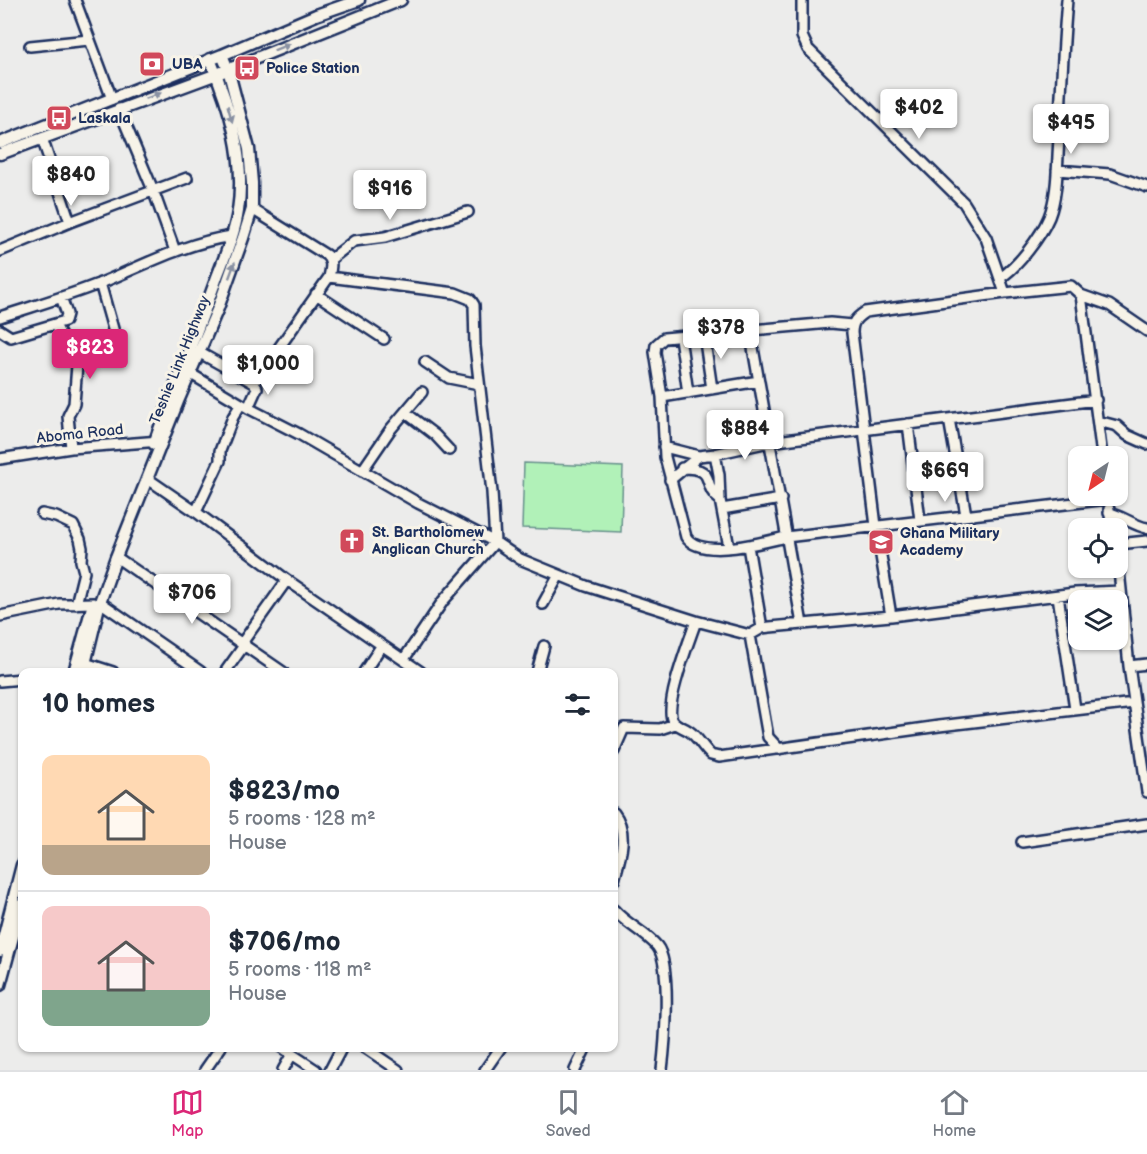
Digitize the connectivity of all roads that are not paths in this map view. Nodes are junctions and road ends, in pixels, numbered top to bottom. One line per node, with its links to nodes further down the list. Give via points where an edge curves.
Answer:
1 (75, 0): 6 (street)
2 (359, 0): 8 (main road)
3 (401, 0): 10 (main road, one-way to 3)
4 (802, 0): 31 (street, via 802,36 808,49 964,203 986,238)
5 (1067, 0): 17 (street)
6 (89, 40): 7 (street); 12 (street)
7 (30, 46)
8 (222, 55): 9 (main road); 10 (main road, Teshie Link Highway)
9 (210, 59): 11 (main road, Teshie Link Highway); 12 (main road)
10 (228, 69): 11 (main road); 21 (main road, Teshie Link Highway, via 249,149)
11 (217, 74): 13 (main road, one-way to 11); 24 (main road, Teshie Link Highway, one-way to 24, via 240,163 238,211)
12 (112, 99): 15 (main road)
13 (118, 110): 14 (main road); 20 (street)
14 (42, 138): 16 (main road); 23 (street)
15 (0, 143)
16 (0, 154)
17 (1057, 170): 19 (street, via 1110,174); 31 (street, via 1048,218 1021,260)
18 (187, 178): 20 (street)
19 (1147, 188)
20 (153, 190): 23 (street); 28 (street)
21 (252, 209): 29 (street); 47 (main road, Teshie Link Highway, one-way to 21)
22 (468, 212): 29 (street, via 384,237 354,241)
23 (70, 222): 27 (street)
24 (232, 236): 25 (street); 26 (main road, Teshie Link Highway)
25 (205, 241): 26 (street); 28 (street)
26 (228, 247): 64 (main road, Teshie Link Highway)
27 (0, 251)
28 (175, 251): 32 (street)
29 (331, 259): 30 (street)
30 (328, 277): 34 (street); 52 (street, via 455,293 470,299 474,305)
31 (1000, 278): 33 (street)
32 (100, 283): 36 (street); 44 (street)
33 (1005, 292): 35 (street, via 1071,286); 39 (street, via 865,312)
34 (316, 294): 46 (street); 51 (street)
35 (1081, 295): 41 (street, via 1109,305); 57 (street)
36 (61, 297): 37 (street); 38 (street, via 68,318)
37 (0, 317)
38 (55, 325): 40 (street, via 11,337); 69 (street, via 77,365 74,404 68,416)
39 (852, 325): 42 (street, via 830,323); 63 (street)
40 (0, 330)
41 (1147, 331)
42 (750, 332): 43 (street); 50 (street)
43 (704, 335): 45 (street); 53 (street)
44 (115, 336)
45 (680, 336): 55 (street); 56 (street, via 664,338 656,345)
46 (384, 339)
47 (200, 353): 49 (main road, Teshie Link Highway); 51 (street)
48 (425, 362): 52 (street, via 449,378)
49 (190, 374): 58 (street); 64 (main road, Teshie Link Highway)
50 (759, 381): 53 (street); 65 (street)
51 (254, 383): 58 (street, via 257,388)
52 (479, 384): 92 (street)
53 (712, 389): 55 (street)
54 (422, 392): 59 (street)
55 (688, 393): 56 (street)
56 (662, 397): 68 (street)
57 (1096, 400): 60 (street); 61 (street)
58 (244, 406): 75 (street); 82 (street, via 226,434 220,460)
59 (406, 413): 70 (street); 75 (street)
60 (949, 419): 62 (street); 85 (street)
61 (1098, 421): 66 (street, via 1117,426); 67 (street)
62 (908, 424): 63 (street); 87 (street)
63 (865, 430): 65 (street); 88 (street)
64 (159, 441): 69 (street, Aboma Road); 76 (main road, Teshie Link Highway); 101 (main road, Teshie Link Highway, via 110,554)
65 (769, 442): 71 (street); 78 (street)
66 (1147, 444)
67 (1101, 446)
68 (664, 447): 72 (street); 77 (street)
69 (71, 448): 73 (street, Aboma Road)
70 (449, 450)
71 (715, 454): 72 (street); 80 (street)
72 (699, 456): 74 (street)
73 (0, 459)
74 (682, 468): 77 (street); 80 (street, via 700,470 706,475 712,494)
75 (362, 471): 92 (street)
76 (148, 479): 82 (street); 96 (main road, Teshie Link Highway)
77 (670, 480): 95 (street, via 690,543 701,548)
78 (781, 499): 80 (street); 90 (street)
79 (1068, 502): 85 (street)
80 (721, 505): 95 (street)
81 (1108, 506): 83 (street)
82 (196, 512): 98 (street)
83 (1109, 513): 86 (street); 89 (street)
84 (42, 514): 102 (street, via 73,525 80,539 84,580)
85 (966, 514): 87 (street)
86 (1110, 518)
87 (920, 520): 88 (street)
88 (876, 526): 90 (street); 105 (street)
89 (1147, 528)
90 (786, 537): 94 (street); 107 (street)
91 (1147, 541): 93 (street)
92 (495, 542): 97 (street, via 520,559); 114 (street, via 443,602)
93 (1128, 543)
94 (748, 546): 95 (street); 108 (street)
95 (729, 548)
96 (116, 557): 101 (main road, Teshie Link Highway); 110 (street)
97 (559, 575): 103 (street); 106 (street)
98 (287, 580): 110 (street); 111 (street)
99 (1068, 595): 100 (street)
100 (1058, 596): 105 (street); 128 (street)
101 (97, 602): 102 (street); 117 (main road, Teshie Link Highway); 118 (main road, Teshie Link Highway); 119 (street)
102 (76, 604): 104 (street)
103 (543, 604)
104 (0, 616)
105 (891, 616): 107 (street)
106 (696, 621): 109 (street); 129 (street, via 673,692 670,711)
107 (802, 624): 108 (street)
108 (762, 628): 109 (street)
109 (750, 634): 130 (street)
110 (243, 644): 120 (street); 121 (street)
111 (382, 645): 114 (street); 122 (street)
112 (544, 646): 124 (street)
113 (1127, 650): 116 (street)
114 (404, 659): 123 (street)
115 (1147, 664): 116 (street)
116 (1129, 666): 127 (street)
117 (84, 667)
118 (75, 668)
119 (195, 668)
120 (228, 668)
121 (277, 668)
122 (367, 668)
123 (416, 668)
124 (538, 668)
125 (18, 679): 126 (street)
126 (0, 681)
127 (1134, 703): 128 (street); 134 (street)
128 (1076, 709): 132 (street)
129 (675, 724): 131 (street, via 660,729 624,728); 133 (street, via 698,738 711,755)
130 (768, 737): 132 (street); 133 (street)
131 (618, 742)
132 (779, 748): 133 (street)
133 (758, 752)
134 (1147, 792)
135 (618, 819): 138 (street, via 622,844)
136 (1147, 824): 137 (street)
137 (1022, 842)
138 (618, 862)
139 (18, 910): 142 (main road)
140 (18, 913): 143 (main road)
141 (618, 913): 159 (street, via 656,944 662,955 666,1005)
142 (0, 951)
143 (0, 986)
144 (218, 1052): 152 (street)
145 (288, 1052): 151 (street)
146 (296, 1052): 151 (street)
147 (339, 1052): 155 (street)
148 (371, 1052): 156 (street)
149 (498, 1052): 157 (street)
150 (584, 1052): 158 (street)
151 (293, 1055): 153 (street); 154 (street)
152 (205, 1070)
153 (283, 1070)
154 (316, 1070)
155 (330, 1070)
156 (398, 1070)
157 (485, 1070)
158 (575, 1070)
159 (662, 1070)

